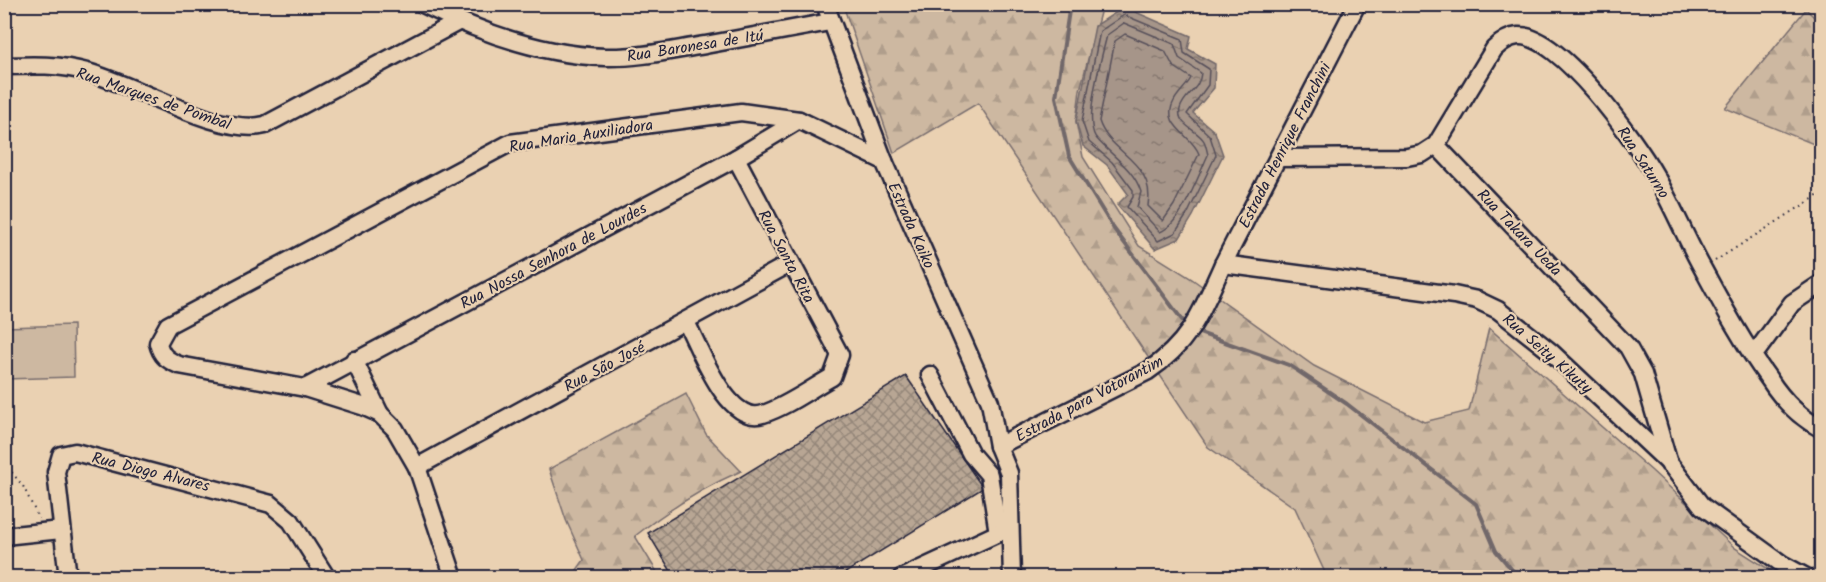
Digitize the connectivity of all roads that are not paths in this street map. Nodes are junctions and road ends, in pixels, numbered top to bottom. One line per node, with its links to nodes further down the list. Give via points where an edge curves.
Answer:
1 (423, 4): 4 (street, Rua Baronesa de Itú)
2 (825, 4): 5 (street, Estrada Kaiko)
3 (1357, 4): 10 (street, Estrada Henrique Franchini)
4 (458, 22): 5 (street, Rua Baronesa de Itú, via 547,48 604,57 663,52); 6 (street, Rua Marques de Pombal, via 253,128 219,122 73,68)
5 (830, 22): 11 (street, Estrada Kaiko)
6 (4, 66)
7 (799, 120): 9 (street, Rua Nossa Senhora de Lourdes); 11 (street, Rua Maria Auxiliadora); 20 (street, Rua Maria Auxiliadora, via 741,112 510,143 168,325 158,343 160,353 179,365)
8 (1436, 145): 10 (street, via 1417,156); 17 (street, Rua Saturno, via 1494,49 1514,37 1535,40 1563,59 1627,131 1656,176 1702,268); 24 (street, Rua Takara Ueda, via 1628,346 1643,374)
9 (736, 158): 12 (street, Rua Santa Rita); 18 (street, Rua Nossa Senhora de Lourdes)
10 (1278, 158): 13 (street, Estrada Henrique Franchini)
11 (884, 161): 23 (street, Estrada Kaiko, via 990,402)
12 (791, 263): 16 (street, Rua São José); 16 (street, Rua Santa Rita, via 840,355 832,377 762,415 748,415 726,398)
13 (1223, 264): 15 (street, Estrada Henrique Franchini); 24 (street, Rua Seity Kikuty, via 1477,300 1498,310 1551,352)
14 (1821, 283): 17 (street, via 1792,303)
15 (1213, 287): 23 (street, Estrada para Votorantim, via 1196,324 1166,359)
16 (686, 322): 25 (street, Rua São José)
17 (1754, 355): 22 (street, Rua Saturno, via 1783,397)
18 (354, 360): 20 (street, Rua Nossa Senhora de Lourdes); 21 (street)
19 (930, 375): 26 (street, via 971,454 989,475)
20 (305, 388): 21 (street)
21 (380, 414): 25 (street, via 395,429)
22 (1821, 429)
23 (999, 446): 26 (street, Estrada Kaiko, via 1009,473)
24 (1670, 464): 34 (street, Rua Seity Kikuty, via 1702,506 1782,564)
25 (417, 467): 31 (street)
26 (1004, 530): 32 (street); 33 (street)
27 (53, 531): 28 (street); 29 (street, Rua Diogo Alvares); 30 (street, Rua Diogo Alvares, via 57,462 67,452 75,452 271,504 291,521)
28 (4, 536)
29 (68, 578)
30 (327, 578)
31 (454, 578)
32 (901, 578)
33 (1012, 578)
34 (1808, 578)

